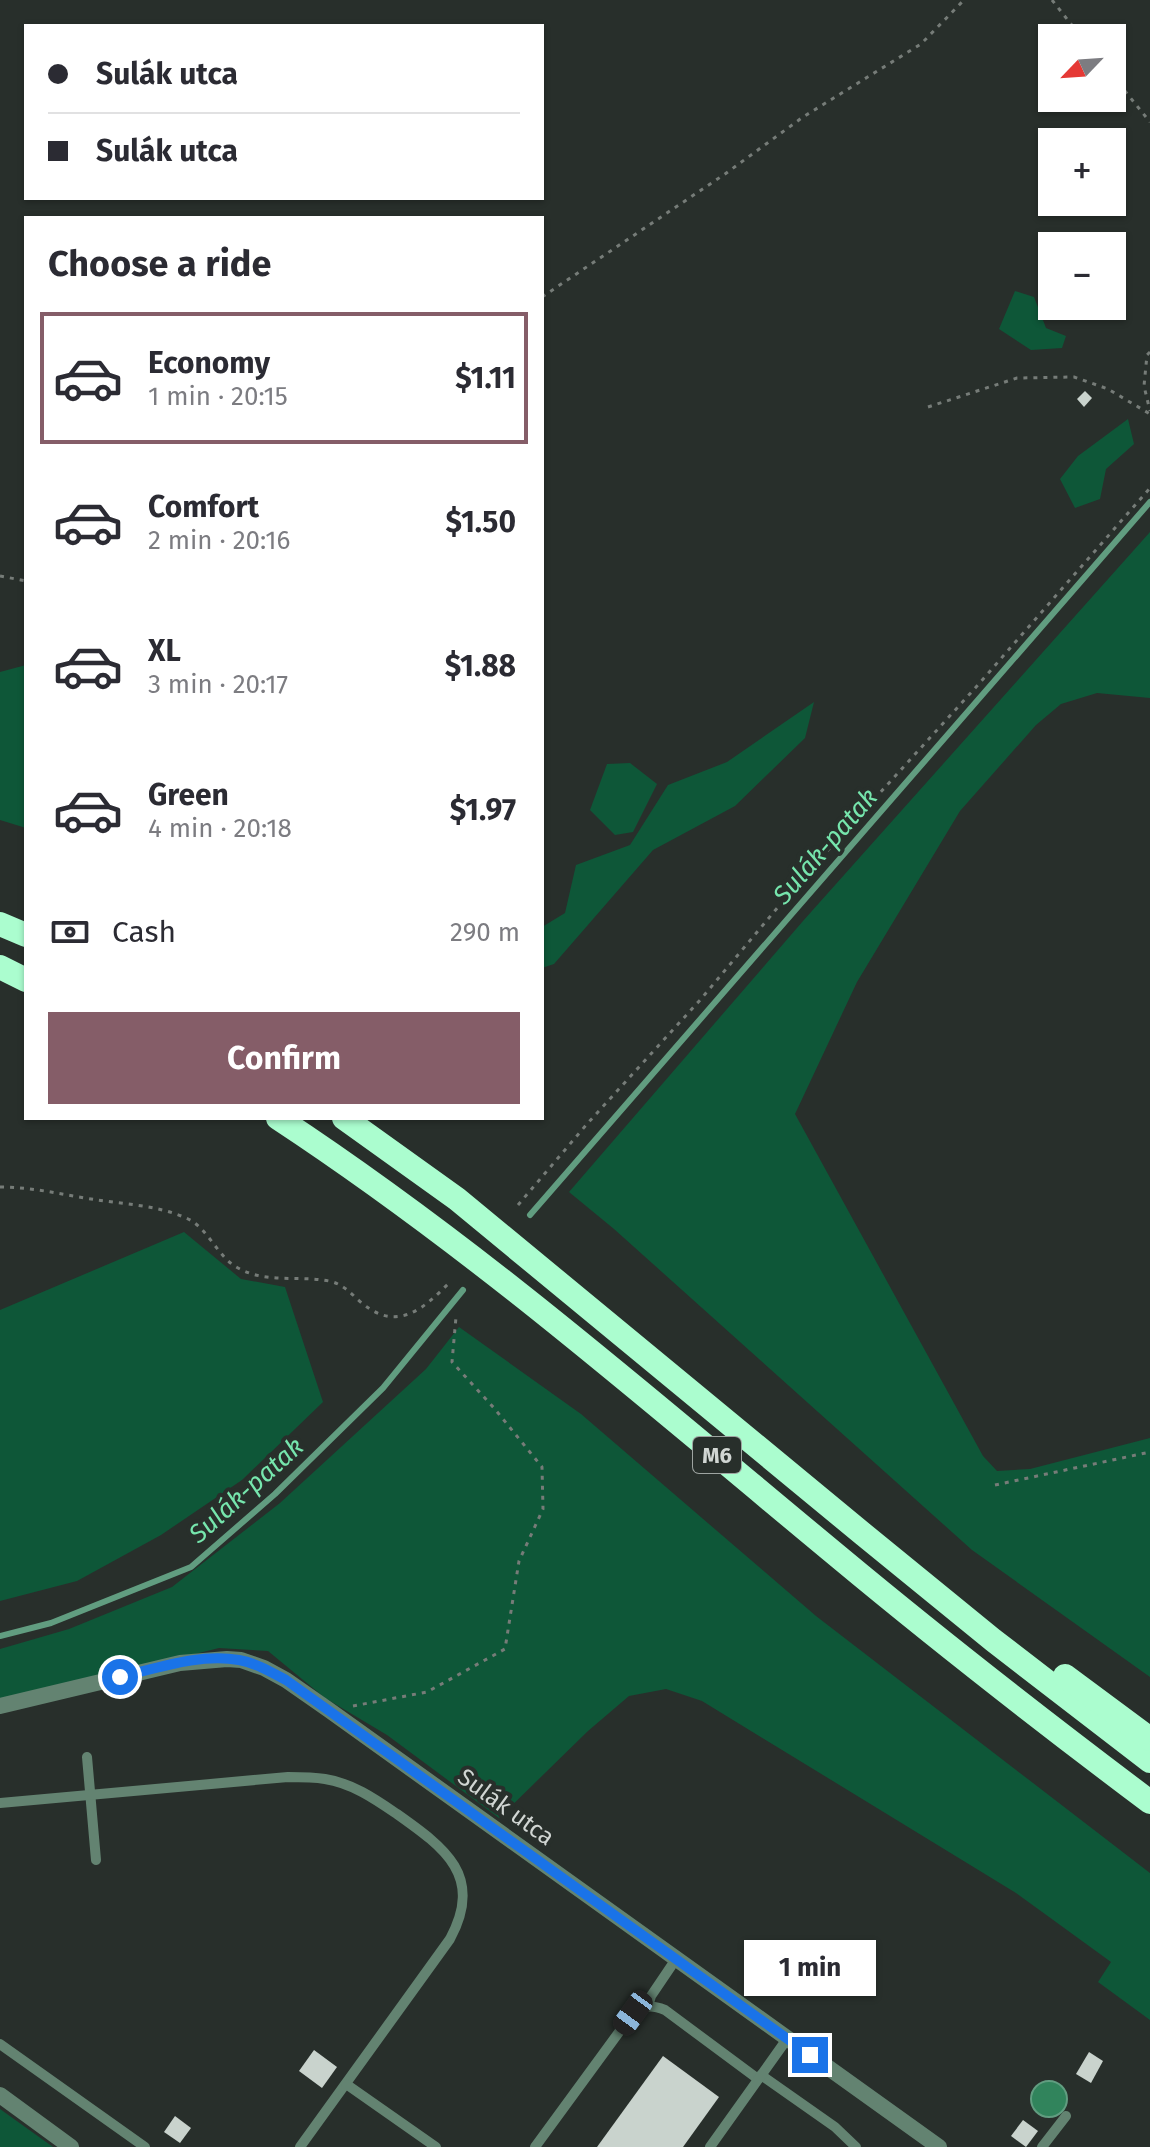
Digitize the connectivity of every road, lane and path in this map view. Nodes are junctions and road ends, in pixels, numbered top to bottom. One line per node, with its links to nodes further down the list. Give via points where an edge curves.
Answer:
1 (964, 0): 6 (path, via 921,44 803,117)
2 (1052, 0): 3 (path)
3 (1071, 24)
4 (1126, 92): 5 (path)
5 (1150, 122)
6 (544, 296)
7 (1150, 352): 9 (path, via 1144,386)
8 (928, 407): 9 (path, via 1017,378 1074,377)
9 (1150, 412)
10 (1150, 488): 20 (path)
11 (0, 576): 12 (path)
12 (24, 581)
13 (0, 924): 14 (highway)
14 (24, 934)
15 (0, 967): 16 (highway)
16 (24, 979)
17 (281, 1120): 32 (highway, M6, via 499,1275 842,1560)
18 (347, 1120): 25 (highway, M6, via 520,1249)
19 (0, 1187): 21 (path, via 165,1210 191,1219 237,1268 283,1280 329,1281 346,1288 376,1314 391,1318 426,1305)
20 (518, 1205)
21 (451, 1281)
22 (456, 1317): 27 (path, via 452,1362 542,1467 543,1509 519,1561 505,1649 427,1692)
23 (1150, 1452): 24 (path)
24 (995, 1485)
25 (993, 1640): 28 (highway, via 1062,1674); 30 (highway, M6)
26 (0, 1706): 27 (street, Sulák utca, via 180,1663 227,1659 264,1668)
27 (329, 1710): 35 (street, Sulák utca)
28 (1150, 1739)
29 (87, 1757): 31 (lane)
30 (1150, 1761)
31 (90, 1795): 33 (lane); 34 (lane); 40 (lane, via 288,1777 325,1779 370,1796 446,1852 462,1885 459,1922)
32 (1150, 1802)
33 (0, 1803)
34 (96, 1860)
35 (676, 1959): 36 (lane); 37 (street, Sulák utca)
36 (648, 2006): 39 (lane, via 665,2010); 48 (lane, via 633,2013)
37 (787, 2039): 39 (lane); 43 (street, Sulák utca)
38 (0, 2044): 45 (lane)
39 (760, 2077): 49 (lane); 50 (lane)
40 (346, 2084): 46 (lane); 47 (lane)
41 (0, 2095): 44 (street)
42 (1066, 2116): 51 (lane)
43 (935, 2146)
44 (71, 2147)
45 (145, 2147)
46 (300, 2147)
47 (436, 2147)
48 (535, 2147)
49 (710, 2147)
50 (856, 2147)
51 (1042, 2147)

